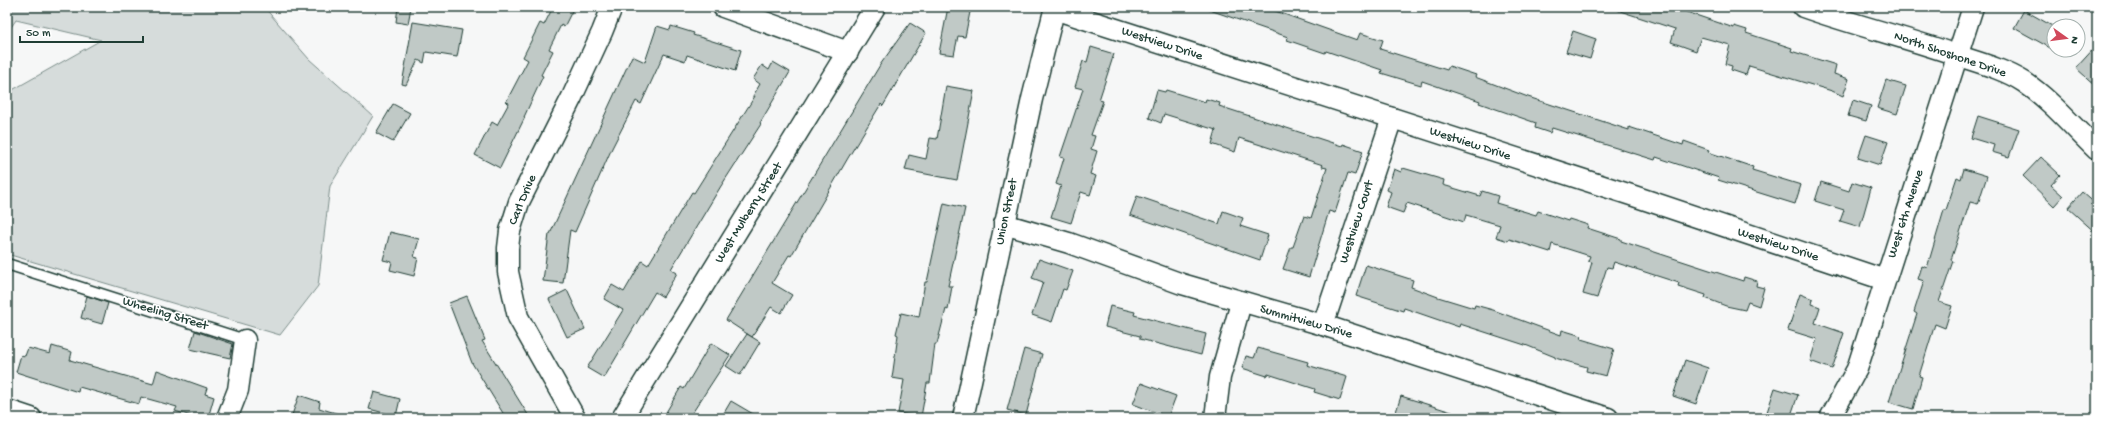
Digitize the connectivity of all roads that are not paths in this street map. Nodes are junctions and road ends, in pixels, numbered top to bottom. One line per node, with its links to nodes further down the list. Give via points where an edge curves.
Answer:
1 (612, 7): 20 (street, Carl Drive, via 572,97 520,202 510,231 508,248 508,272 518,317)
2 (723, 7): 7 (street)
3 (875, 7): 7 (street, West Mulberry Street)
4 (1803, 7): 8 (street, North Shoshone Drive)
5 (1973, 7): 8 (street, West 6th Avenue)
6 (1054, 8): 9 (street, Westview Drive); 11 (street, Union Street)
7 (848, 52): 21 (street, West Mulberry Street)
8 (1958, 55): 10 (street, North Shoshone Drive, via 2023,81 2060,112); 13 (street, West 6th Avenue)
9 (1392, 118): 13 (street, Westview Drive); 15 (street, Westview Court)
10 (2097, 150)
11 (1004, 224): 14 (street, Summitview Drive); 22 (street, Union Street)
12 (7, 264): 16 (lane, Wheeling Street)
13 (1885, 280): 25 (street, West 6th Avenue, via 1857,369)
14 (1241, 303): 15 (street, Summitview Drive); 23 (street, via 1220,377)
15 (1323, 326): 24 (street, Summitview Drive)
16 (245, 340): 19 (street, Wheeling Street, via 238,390)
17 (7, 410): 18 (street)
18 (31, 418)
19 (227, 418)
20 (575, 418)
21 (622, 418)
22 (963, 418)
23 (1215, 418)
24 (1608, 418)
25 (1830, 418)

